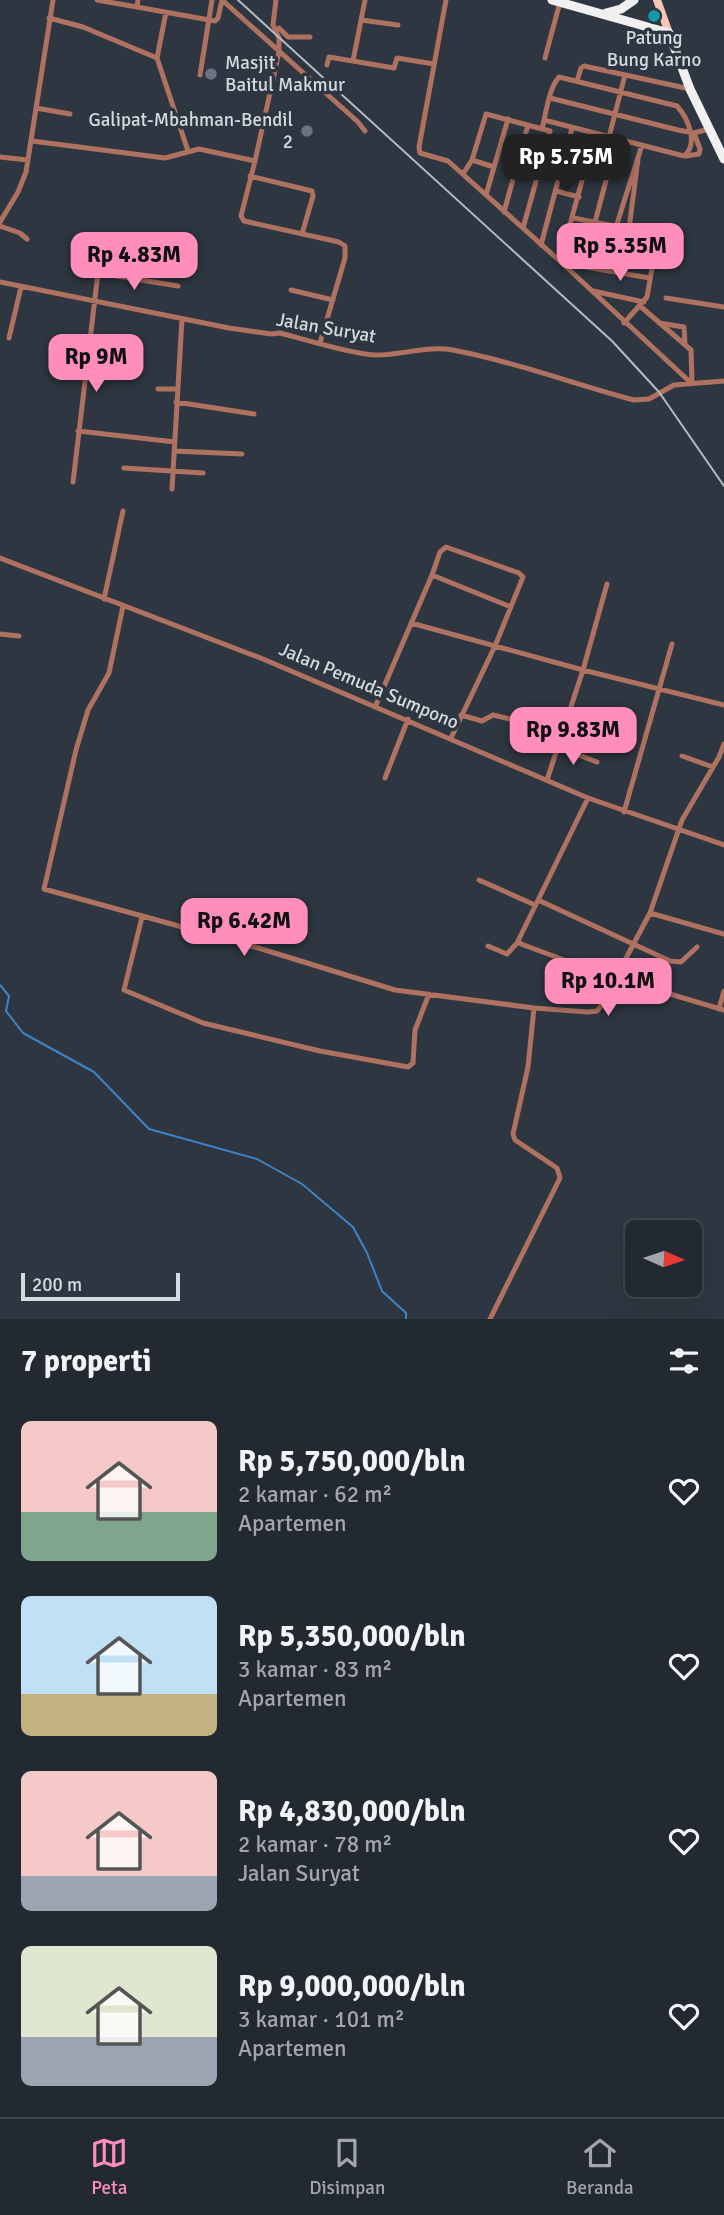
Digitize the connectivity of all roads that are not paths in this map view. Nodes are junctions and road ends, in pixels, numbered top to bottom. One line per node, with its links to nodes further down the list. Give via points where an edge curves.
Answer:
1 (53, 0): 13 (street)
2 (97, 0): 10 (street)
3 (212, 0): 14 (street)
4 (276, 0): 17 (street)
5 (365, 0): 15 (street)
6 (446, 0): 24 (street)
7 (657, 0): 18 (main road)
8 (556, 1): 12 (highway); 22 (street)
9 (631, 2): 12 (highway)
10 (138, 4): 11 (street)
11 (166, 12): 14 (street); 21 (street)
12 (601, 14): 18 (highway)
13 (50, 18): 21 (street); 32 (street)
14 (208, 20): 20 (street, via 217,20 222,0); 26 (street)
15 (361, 20): 16 (street); 23 (street)
16 (398, 25)
17 (275, 31): 19 (street, via 279,28 288,37); 20 (street)
18 (668, 33): 29 (highway)
19 (310, 37)
20 (279, 52): 42 (street); 57 (street)
21 (157, 58): 50 (street)
22 (545, 58)
23 (353, 61): 24 (street, via 393,68 397,58); 25 (street, via 329,57)
24 (434, 64): 59 (street, via 419,150 445,159)
25 (327, 65)
26 (200, 75)
27 (625, 75): 28 (street, via 584,66); 29 (street); 30 (street)
28 (577, 81): 30 (street); 31 (street, via 557,77)
29 (690, 89): 41 (highway)
30 (620, 92): 34 (street); 45 (street, via 680,108)
31 (550, 98): 34 (street); 36 (street)
32 (36, 108): 33 (street); 48 (street)
33 (70, 114)
34 (615, 114): 45 (street); 46 (street)
35 (508, 119): 38 (street); 56 (street, via 486,114); 58 (street)
36 (544, 120): 37 (street); 40 (street)
37 (552, 122): 39 (street); 43 (street)
38 (528, 125): 40 (street); 64 (street)
39 (572, 128): 44 (street); 61 (street)
40 (542, 129): 43 (street)
41 (708, 130): 45 (street); 54 (highway)
42 (365, 131)
43 (550, 131): 69 (street)
44 (596, 133): 46 (street); 63 (street)
45 (694, 133): 51 (street); 51 (street, via 699,155)
46 (609, 137): 47 (street)
47 (617, 139): 49 (street); 66 (street)
48 (32, 141): 50 (street, via 164,158); 55 (street)
49 (642, 145): 51 (street); 53 (street)
50 (186, 151): 57 (street, via 199,149)
51 (686, 156)
52 (0, 157): 55 (street)
53 (638, 159): 68 (street); 70 (street)
54 (724, 159)
55 (28, 160): 67 (street, via 22,183)
56 (472, 160): 58 (street); 59 (street)
57 (256, 161): 60 (street)
58 (494, 167): 62 (street)
59 (463, 174): 62 (street)
60 (250, 176): 71 (street, via 241,219); 71 (street, via 312,191)
61 (556, 191): 63 (street); 75 (street)
62 (486, 195): 64 (street)
63 (579, 197): 65 (street)
64 (504, 212): 69 (street)
65 (573, 218): 66 (street); 73 (street)
66 (595, 222): 68 (street)
67 (0, 224): 72 (street)
68 (616, 227): 70 (street)
69 (523, 228): 75 (street)
70 (629, 229): 74 (street, via 650,233)
71 (302, 234): 86 (street, via 345,246)
72 (27, 239)
73 (567, 240): 76 (street); 77 (street)
74 (656, 243): 76 (street); 78 (street, via 666,264)
75 (541, 245): 77 (street)
76 (654, 257): 78 (street)
77 (561, 262): 79 (street); 84 (street)
78 (653, 265): 79 (street)
79 (650, 278): 88 (street)
80 (0, 282): 82 (street, Jalan Suryat)
81 (178, 286): 87 (street, via 100,272)
82 (21, 287): 87 (street, Jalan Suryat); 93 (street)
83 (291, 290): 86 (street)
84 (590, 290): 88 (street); 91 (street)
85 (666, 298): 89 (street)
86 (333, 300): 94 (street)
87 (95, 302): 90 (street, Jalan Suryat); 102 (street)
88 (642, 304): 91 (street); 92 (street)
89 (724, 307)
90 (182, 319): 94 (street, Jalan Suryat); 99 (street)
91 (624, 323): 97 (street)
92 (659, 323): 95 (street); 95 (street, via 684,327)
93 (9, 338)
94 (320, 343): 97 (street, Jalan Suryat, via 373,355 451,349 634,400 649,399 665,387)
95 (685, 344): 97 (street, via 692,354)
96 (724, 381): 97 (street, Jalan Suryat)
97 (691, 382)
98 (158, 389): 99 (street)
99 (177, 389): 100 (street)
100 (176, 402): 101 (street); 103 (street)
101 (254, 414)
102 (78, 430): 103 (street); 109 (street)
103 (175, 442): 104 (street)
104 (174, 451): 105 (street); 107 (street)
105 (242, 454)
106 (124, 468): 107 (street)
107 (173, 472): 108 (street); 110 (street)
108 (202, 472)
109 (73, 482)
110 (172, 489)
111 (123, 510): 115 (street)
112 (0, 558): 115 (street, Jalan Pemuda Sumpono)
113 (432, 575): 117 (street); 117 (street, via 441,549 446,547 519,573 523,579); 118 (street)
114 (607, 584): 123 (street)
115 (104, 599): 116 (street, Jalan Pemuda Sumpono)
116 (123, 606): 125 (street, Jalan Pemuda Sumpono); 145 (street, via 109,673 88,710 74,757 44,889)
117 (511, 607): 122 (street)
118 (411, 623): 122 (street); 125 (street)
119 (0, 634): 120 (street)
120 (19, 636)
121 (672, 645): 124 (street)
122 (495, 646): 123 (street); 127 (street)
123 (583, 670): 124 (street); 132 (street)
124 (660, 690): 126 (street); 139 (street)
125 (376, 705): 128 (street, Jalan Pemuda Sumpono)
126 (724, 705)
127 (461, 715): 129 (street, via 482,721 493,715); 130 (street)
128 (408, 719): 130 (street, Jalan Pemuda Sumpono); 136 (street)
129 (527, 723)
130 (451, 737): 137 (street, Jalan Pemuda Sumpono)
131 (724, 744): 135 (street)
132 (558, 747): 134 (street); 137 (street)
133 (682, 756): 135 (street)
134 (597, 762)
135 (713, 767): 140 (street)
136 (385, 778)
137 (547, 780): 138 (street, Jalan Pemuda Sumpono)
138 (588, 798): 139 (street, Jalan Pemuda Sumpono); 143 (street)
139 (624, 812): 140 (street, Jalan Pemuda Sumpono)
140 (680, 831): 141 (street, Jalan Pemuda Sumpono); 144 (street)
141 (724, 845)
142 (479, 880): 143 (street)
143 (536, 903): 147 (street); 148 (street)
144 (650, 913): 146 (street); 148 (street)
145 (142, 917): 154 (street, via 381,986); 154 (street, via 124,991 203,1023 408,1067 413,1061 415,1030)
146 (724, 934)
147 (518, 942): 149 (street, via 508,954); 151 (street)
148 (634, 943): 150 (street, via 676,963); 152 (street)
149 (488, 946)
150 (697, 947)
151 (583, 967)
152 (616, 978): 155 (street, via 597,1011); 156 (street)
153 (724, 991): 156 (street)
154 (429, 994): 155 (street)
155 (534, 1008): 157 (street, via 528,1067 513,1132 515,1140 557,1168 560,1178)
156 (722, 1009)
157 (490, 1319)

